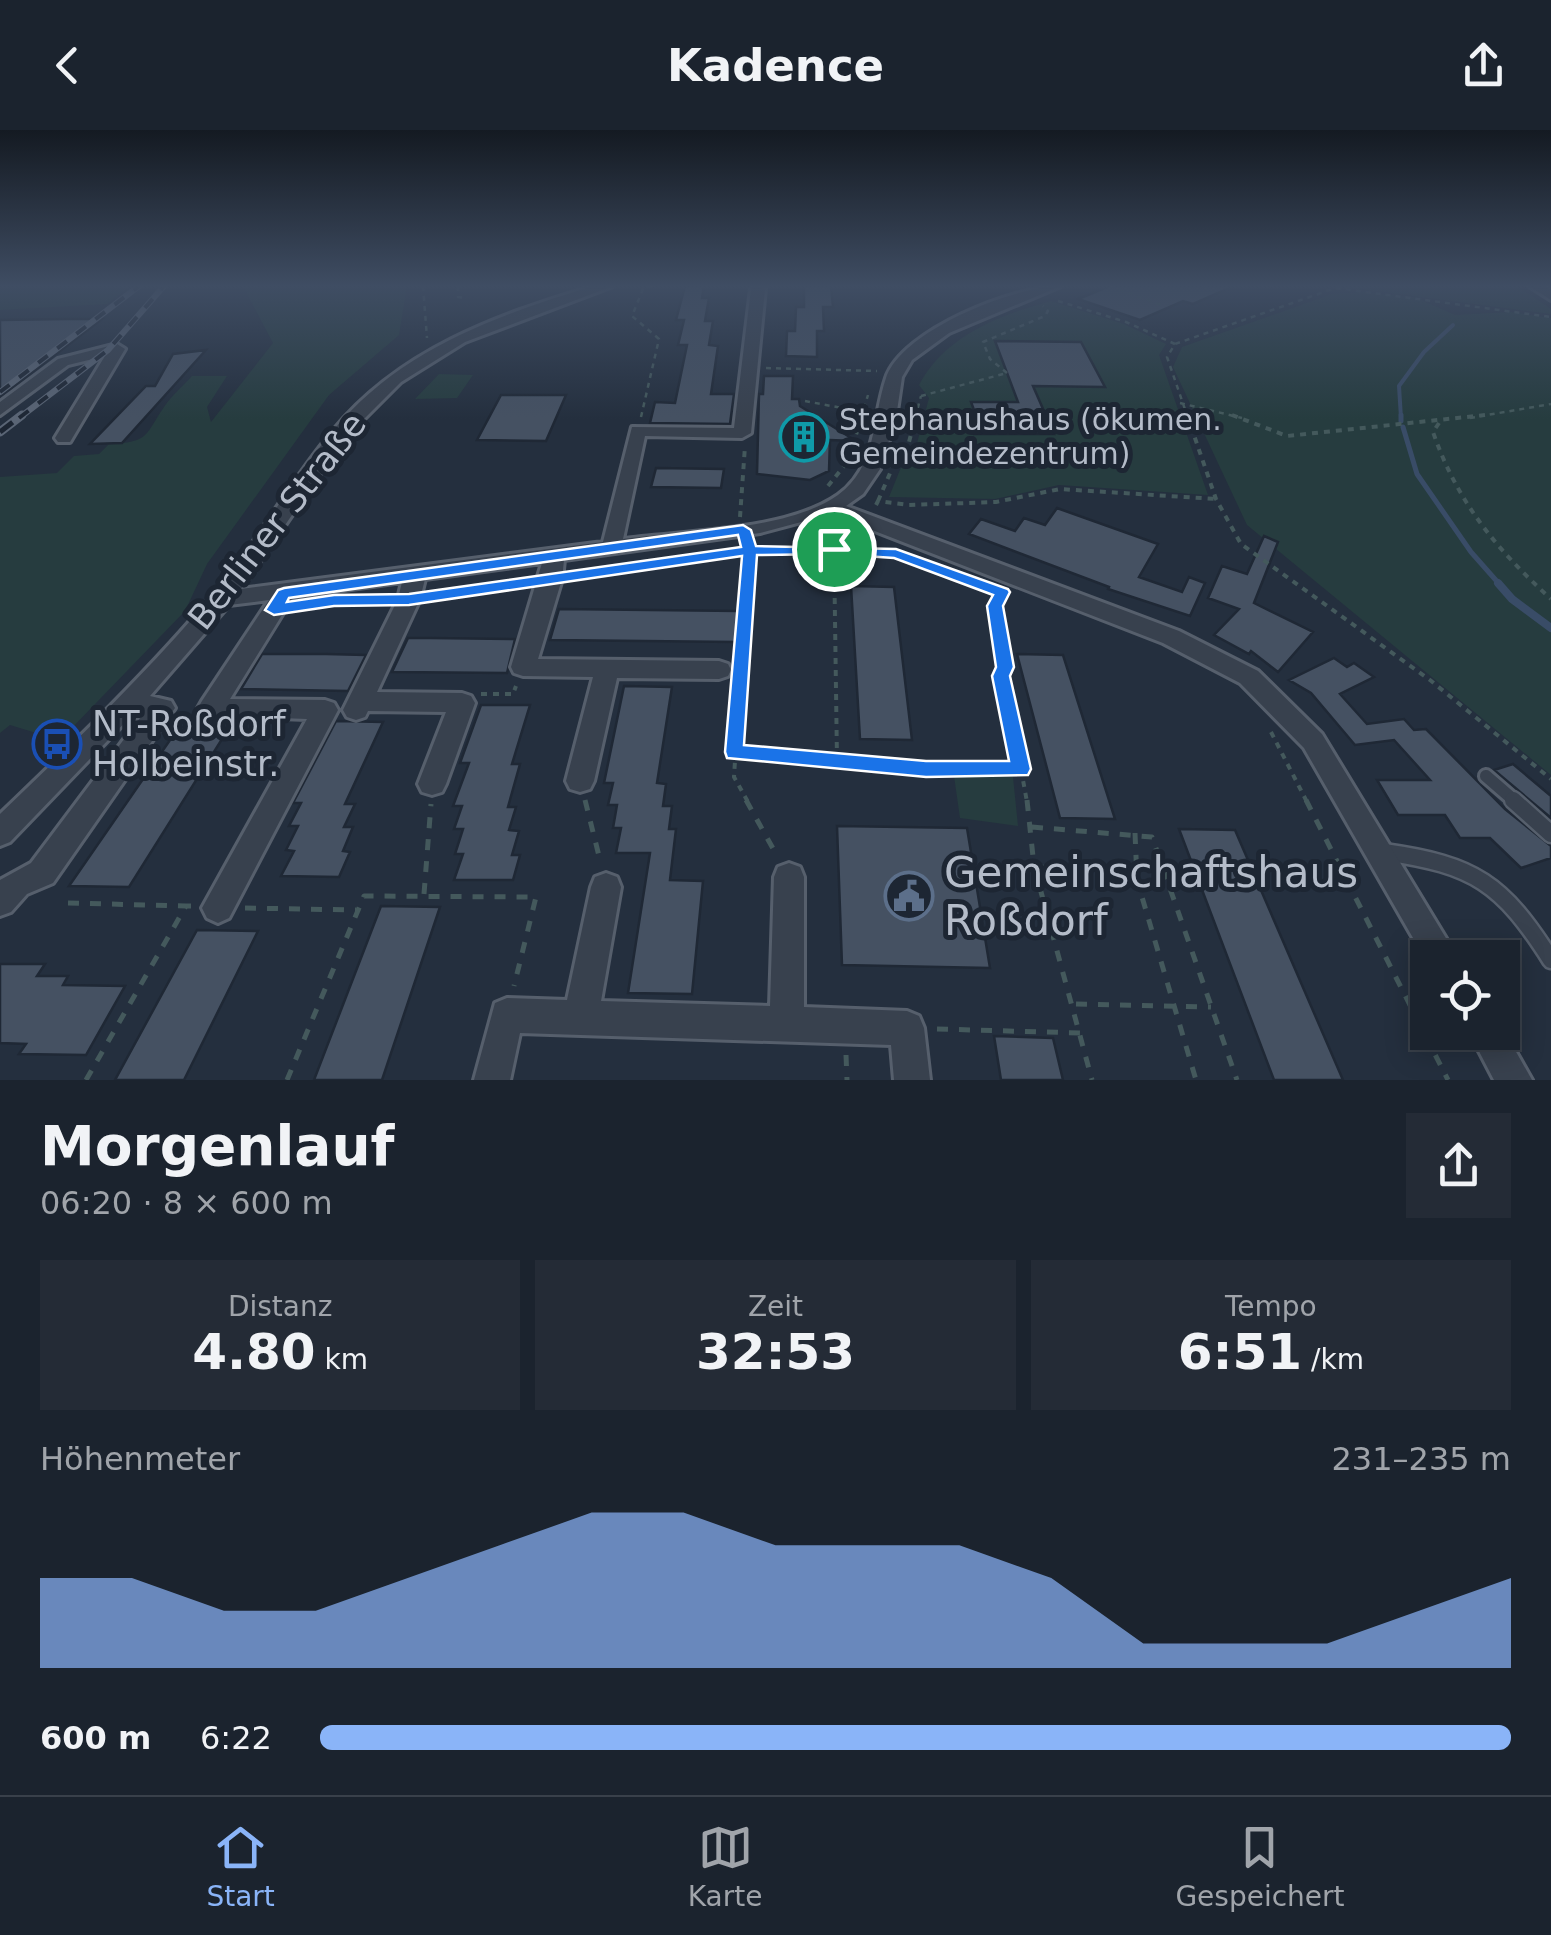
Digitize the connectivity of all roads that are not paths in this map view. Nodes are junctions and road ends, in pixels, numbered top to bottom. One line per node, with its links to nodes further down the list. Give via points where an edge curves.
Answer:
1 (475, 330): 11 (street, Berliner Straße, via 382,389 340,432)
2 (754, 330): 7 (street, via 742,433 638,431)
3 (942, 330): 6 (street, via 896,372 867,475 850,496)
4 (0, 410): 5 (street, via 63,362 117,349)
5 (64, 438)
6 (828, 497): 7 (street, via 816,514 747,540); 20 (street, via 863,523 1172,637 1249,676 1313,741)
7 (613, 547): 8 (street)
8 (552, 567): 9 (street); 12 (street, via 522,668)
9 (415, 575): 10 (street); 17 (street, via 358,706 462,704)
10 (284, 594): 11 (street); 24 (street, via 211,708 325,710)
11 (222, 600): 14 (street, Berliner Straße)
12 (608, 669): 13 (street); 16 (street)
13 (719, 670)
14 (127, 701): 18 (street, Berliner Straße); 23 (street, via 162,708 42,872 16,884)
15 (1486, 776): 19 (lane)
16 (580, 781)
17 (432, 784)
18 (0, 833)
19 (1551, 834)
20 (1380, 852): 25 (street); 26 (lane, via 1434,858 1476,875 1516,906)
21 (604, 878): 27 (street)
22 (789, 878): 28 (street)
23 (0, 902)
24 (207, 907)
25 (1431, 940)
26 (1549, 954)
27 (581, 1018): 28 (street); 30 (street, via 507,1015)
28 (787, 1022): 31 (street, via 907,1028)
29 (1496, 1050): 32 (street)
30 (492, 1080)
31 (912, 1080)
32 (1514, 1080)

